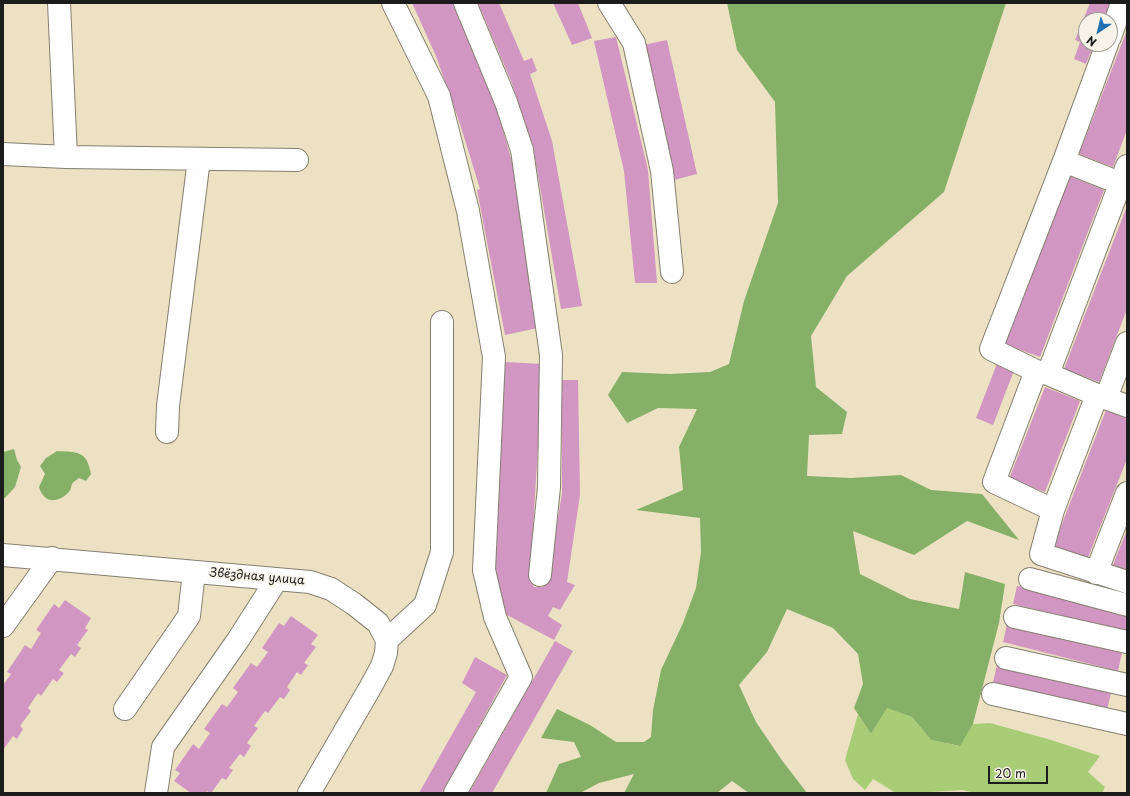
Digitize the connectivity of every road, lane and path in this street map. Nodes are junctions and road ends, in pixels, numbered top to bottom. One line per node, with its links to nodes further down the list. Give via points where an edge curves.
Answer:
1 (59, 3): 9 (street)
2 (393, 3): 43 (street, via 439,96 468,211 494,357 484,570 495,617 521,677)
3 (465, 3): 27 (street, via 506,102 522,150 551,355 549,487)
4 (609, 3): 14 (street, via 634,43 662,171)
5 (1122, 3): 6 (street)
6 (1118, 14)
7 (1104, 52): 12 (street)
8 (3, 154): 9 (street)
9 (66, 157): 10 (street)
10 (199, 159): 11 (street); 20 (street, via 168,406)
11 (297, 160)
12 (1064, 161): 13 (street); 17 (street, via 991,349)
13 (1125, 178): 17 (street)
14 (672, 272)
15 (442, 322): 34 (street, via 442,552 426,604)
16 (1127, 343): 18 (street)
17 (1042, 372): 18 (street); 22 (street, via 994,482)
18 (1102, 396): 19 (street); 22 (street)
19 (1127, 406)
20 (167, 432)
21 (1127, 493): 26 (street)
22 (1053, 510): 26 (street, via 1041,554)
23 (3, 555): 24 (street, Звёздная улица)
24 (52, 558): 25 (street, Звёздная улица); 33 (street)
25 (194, 572): 28 (street, Звёздная улица); 39 (street, via 188,616)
26 (1096, 573): 30 (street)
27 (540, 575)
28 (277, 578): 34 (street, Звёздная улица, via 310,582 331,589 378,623); 41 (street, via 238,640 163,747)
29 (1030, 578): 31 (street)
30 (1127, 582)
31 (1127, 605)
32 (1015, 617): 35 (street)
33 (3, 626)
34 (387, 640): 42 (street, via 386,653 379,672)
35 (1127, 642)
36 (1006, 658): 37 (street)
37 (1127, 685)
38 (993, 694): 40 (street)
39 (126, 709)
40 (1127, 724)
41 (156, 793)
42 (309, 793)
43 (456, 793)

